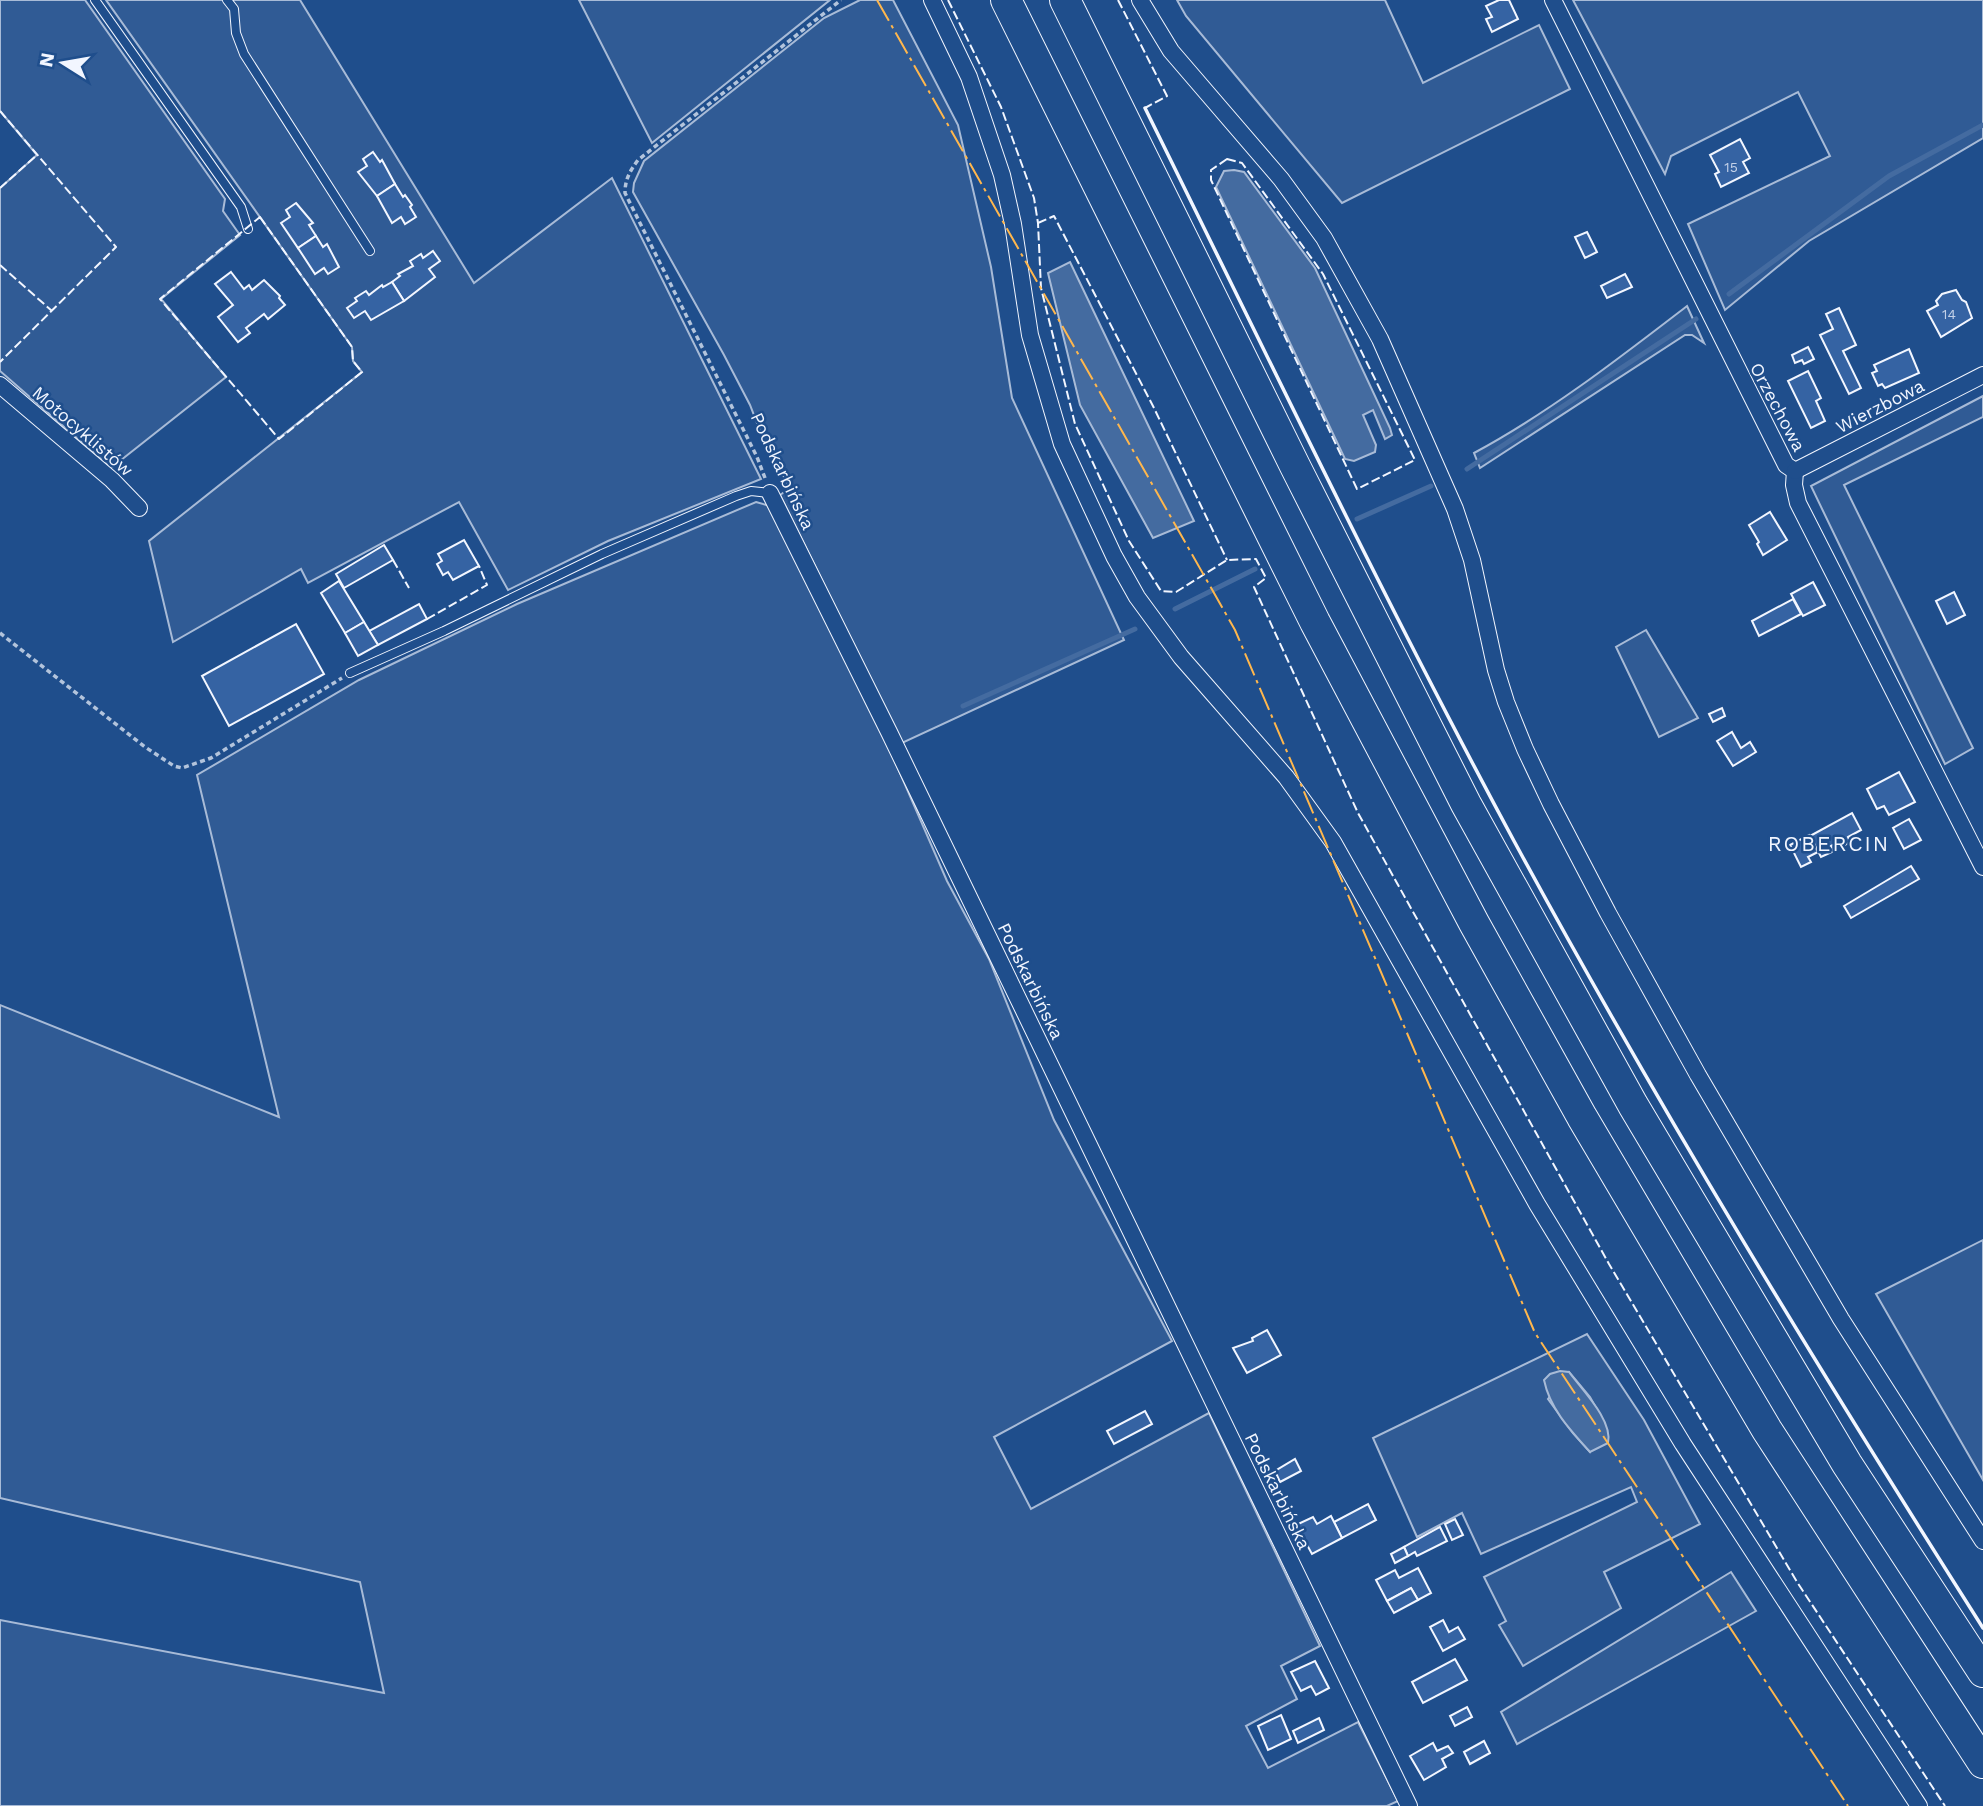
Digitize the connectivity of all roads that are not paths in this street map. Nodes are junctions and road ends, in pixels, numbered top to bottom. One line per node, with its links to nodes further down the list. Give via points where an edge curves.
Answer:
1 (95, 0): 8 (lane, via 241,207)
2 (227, 0): 9 (lane, via 234,9 244,54)
3 (932, 0): 21 (street, via 969,77 1002,176 1030,335 1058,433 1114,556 1181,657 1286,777 1333,842 1537,1203 1683,1444)
4 (1006, 0): 19 (highway, via 1315,622 1481,935 1582,1117 1767,1430)
5 (1065, 0): 18 (highway, via 1466,804 1633,1105 1847,1464)
6 (1140, 0): 17 (street, via 1171,51 1281,178 1324,238 1374,328 1455,509 1506,702 1551,804 1691,1064 1813,1273)
7 (1553, 0): 12 (street, Orzechowa, via 1786,465)
8 (248, 229)
9 (370, 251)
10 (1983, 375): 12 (street, Wierzbowa)
11 (0, 385): 14 (street, Motocyklistów)
12 (1795, 471): 16 (street, Orzechowa, via 1798,503)
13 (770, 493): 15 (lane, via 744,494 614,548); 20 (street, Podskarbińska)
14 (139, 508)
15 (350, 673)
16 (1983, 867)
17 (1983, 1541)
18 (1983, 1672)
19 (1983, 1763)
20 (1409, 1806)
21 (1919, 1806)

